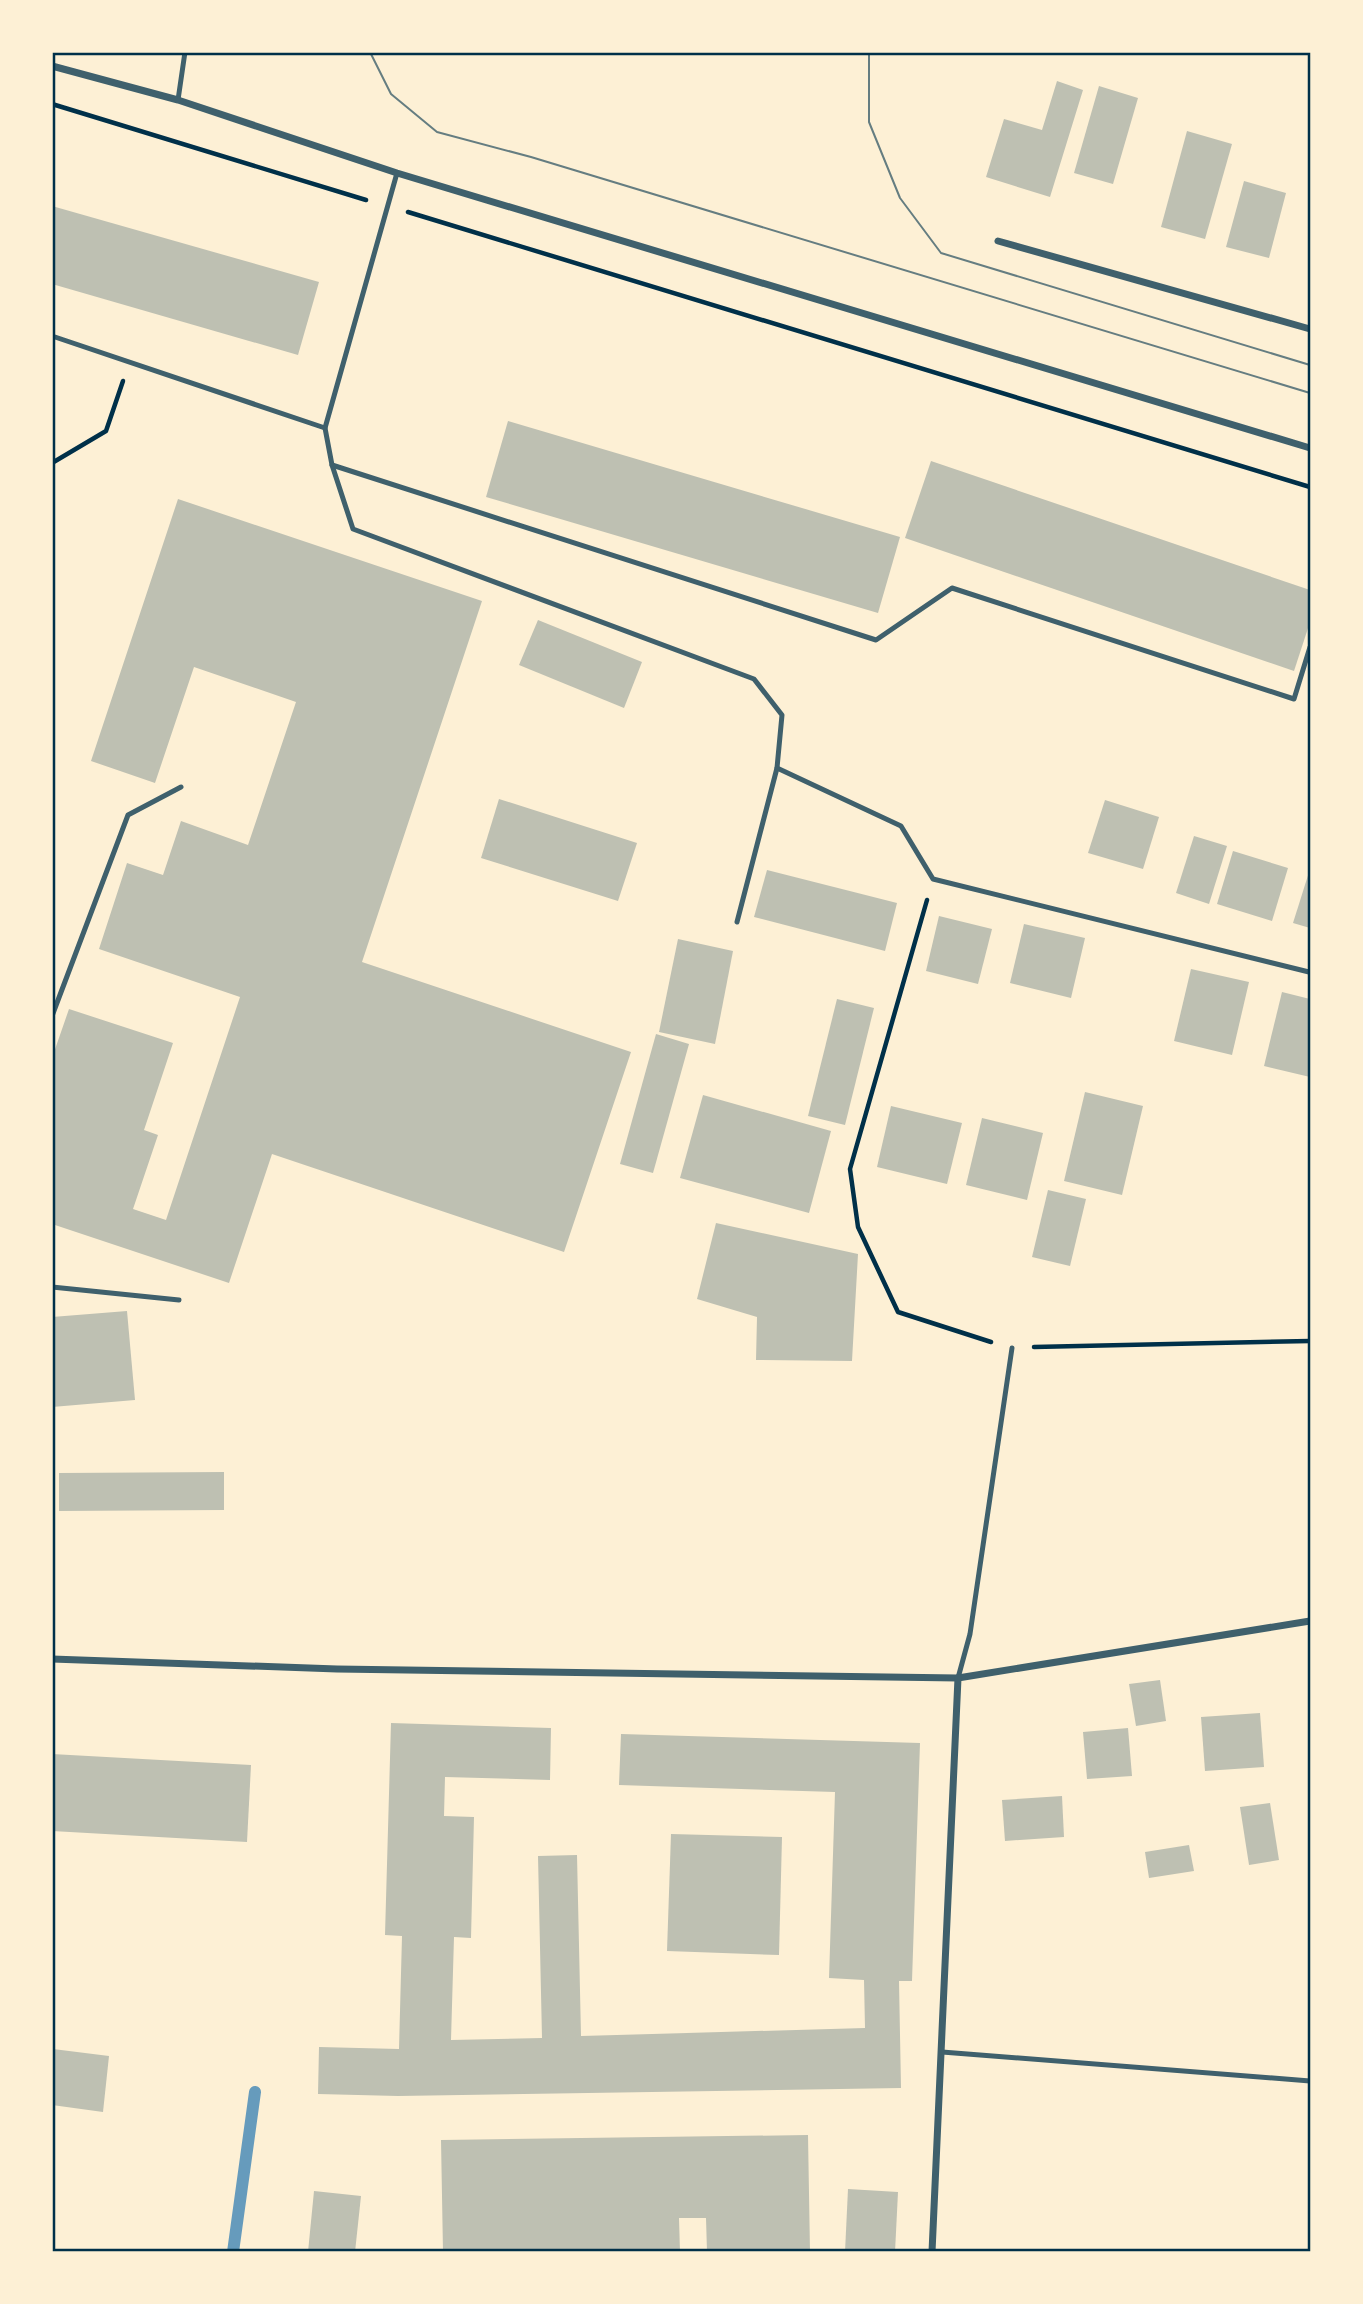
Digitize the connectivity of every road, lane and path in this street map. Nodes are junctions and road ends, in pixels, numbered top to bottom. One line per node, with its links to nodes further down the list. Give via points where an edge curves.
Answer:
1 (185, 52): 3 (lane)
2 (52, 66): 3 (street)
3 (178, 100): 5 (street)
4 (52, 104): 6 (path)
5 (397, 173): 6 (lane); 12 (street)
6 (387, 206): 11 (lane); 15 (path)
7 (998, 241): 8 (street)
8 (1311, 329)
9 (52, 336): 10 (lane)
10 (129, 362): 11 (lane); 13 (path, via 106,430)
11 (325, 428): 14 (lane)
12 (1311, 448)
13 (52, 463)
14 (332, 465): 16 (lane, via 876,640 952,588 1294,699); 17 (lane, via 353,529 754,679 782,715)
15 (1311, 487)
16 (1311, 647)
17 (777, 768): 19 (lane, via 901,826); 20 (lane)
18 (181, 788): 22 (lane, via 128,816)
19 (933, 879): 21 (lane); 26 (path, via 849,1169 858,1227 898,1312)
20 (737, 922)
21 (1309, 972)
22 (52, 1016)
23 (52, 1287): 24 (lane)
24 (179, 1300)
25 (1311, 1341): 26 (path)
26 (1012, 1348): 29 (lane, via 970,1634)
27 (1311, 1621): 29 (street)
28 (52, 1659): 29 (street, via 337,1669)
29 (958, 1678): 30 (street)
30 (942, 2052): 31 (lane); 32 (street)
31 (1311, 2081)
32 (932, 2252)

